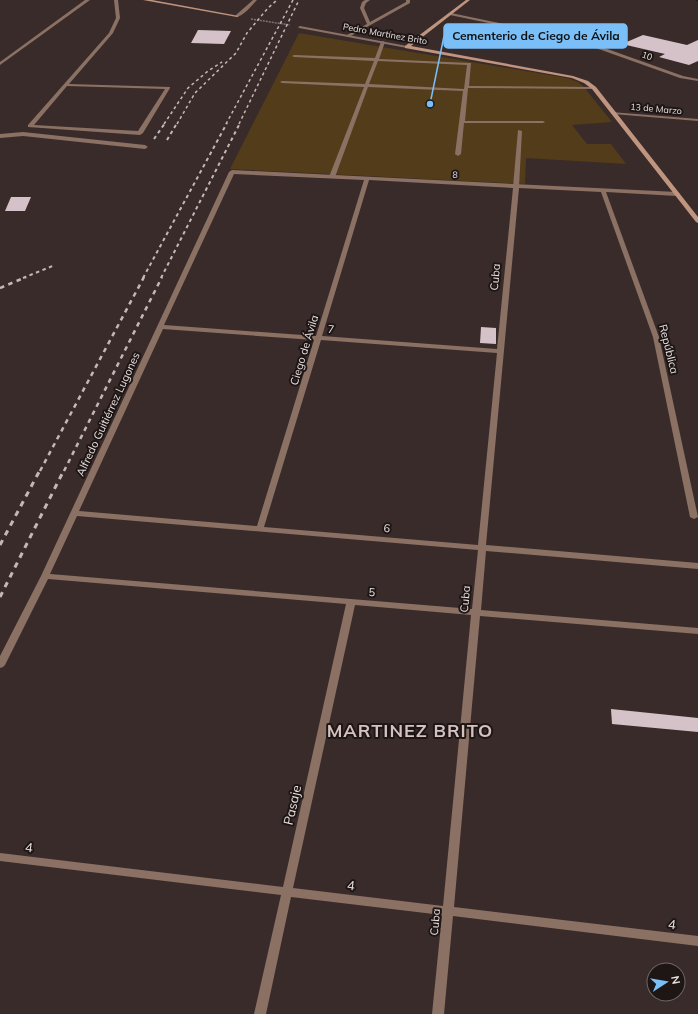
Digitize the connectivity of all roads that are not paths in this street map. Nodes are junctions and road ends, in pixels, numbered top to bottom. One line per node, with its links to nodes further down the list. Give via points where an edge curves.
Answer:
1 (88, 0): 16 (street)
2 (116, 0): 19 (street, via 118,18 111,33)
3 (145, 0): 4 (street, via 237,16)
4 (255, 0)
5 (368, 0): 9 (street, via 362,8)
6 (408, 0): 9 (street, via 408,3)
7 (468, 0): 8 (street)
8 (451, 14): 13 (street); 17 (street, 10, via 580,41 682,77)
9 (370, 24): 11 (street)
10 (300, 27): 11 (street, Pedro Martínez Brito)
11 (348, 36): 12 (street, Pedro Martínez Brito)
12 (383, 42): 13 (street, Pedro Martínez Brito); 15 (street)
13 (407, 47): 22 (street, Pedro Martínez Brito, via 574,77)
14 (294, 56): 15 (street)
15 (376, 59): 20 (street); 21 (street, via 469,64)
16 (0, 64)
17 (698, 80)
18 (282, 82): 20 (street)
19 (66, 85): 19 (street, via 30,126 140,133 168,88)
20 (366, 86): 21 (street); 32 (street)
21 (466, 88): 22 (street); 25 (street)
22 (594, 88): 23 (street, Pedro Martínez Brito)
23 (613, 113): 24 (street, 13 de Marzo); 36 (street, Pedro Martínez Brito)
24 (698, 120)
25 (462, 122): 26 (street); 30 (street)
26 (543, 122)
27 (520, 131): 34 (street, Cuba)
28 (0, 136): 29 (street, via 24,134)
29 (145, 147)
30 (458, 154)
31 (232, 172): 32 (street, 8); 38 (street, Alfredo Guitiérrez Lugones)
32 (332, 177): 33 (street, 8)
33 (367, 179): 34 (street, 8); 39 (street, Ciego de Ávila)
34 (516, 187): 35 (street, 8); 40 (street, Cuba)
35 (603, 191): 36 (street, 8); 42 (street, República, via 656,337)
36 (677, 194): 37 (street, Pedro Martínez Brito)
37 (698, 221)
38 (160, 327): 39 (street, 7); 41 (street, Alfredo Guitiérrez Lugones)
39 (319, 338): 40 (street, 7); 43 (street, Ciego de Ávila)
40 (500, 351): 44 (street, Cuba)
41 (74, 513): 43 (street, 6); 46 (street, Alfredo Guitiérrez Lugones)
42 (694, 517)
43 (260, 528): 44 (street, 6)
44 (482, 548): 45 (street, 6); 48 (street, Cuba)
45 (698, 566)
46 (45, 576): 47 (street, 5); 50 (street, Alfredo Guitiérrez Lugones)
47 (351, 602): 48 (street, 5); 52 (street, Pasaje)
48 (476, 612): 49 (street, 5); 53 (street, Cuba)
49 (698, 631)
50 (0, 665)
51 (0, 858): 52 (street, 4)
52 (287, 892): 53 (street, 4); 55 (street, Pasaje)
53 (448, 911): 54 (street, 4); 56 (street, Cuba)
54 (698, 941)
55 (260, 1014)
56 (438, 1014)

